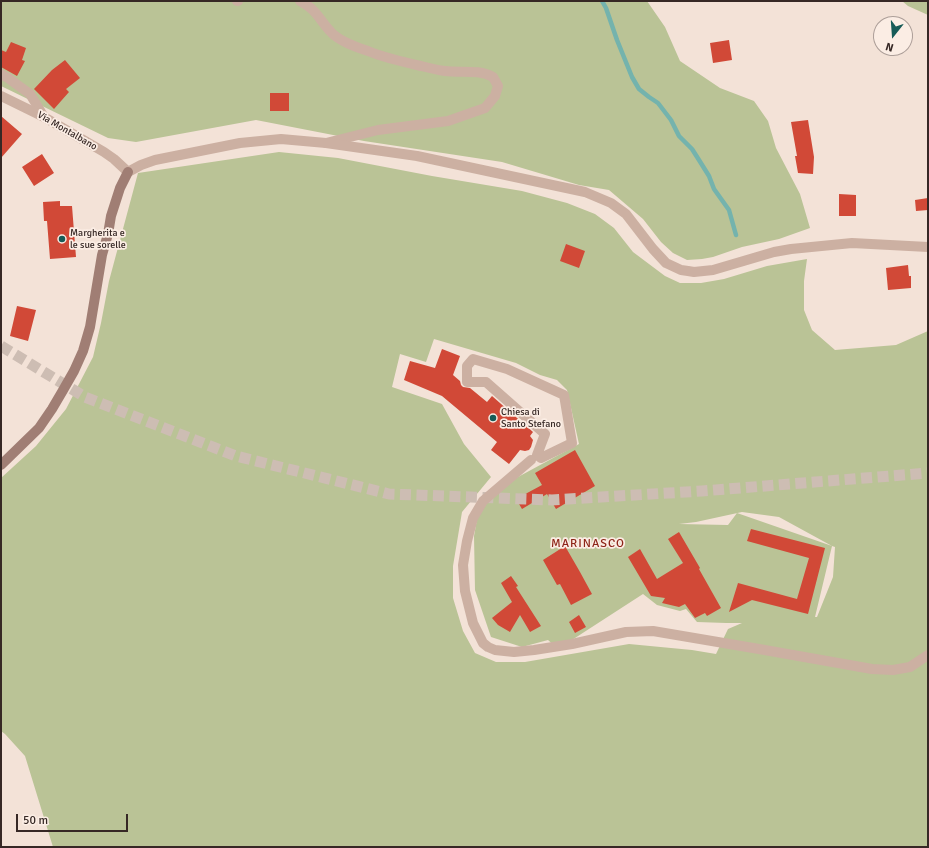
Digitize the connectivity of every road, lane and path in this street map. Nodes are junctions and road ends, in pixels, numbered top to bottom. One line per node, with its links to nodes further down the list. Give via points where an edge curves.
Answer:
1 (300, 1): 5 (street, via 315,10 331,32 345,42 386,57 445,71 487,74 493,77 498,86 495,96 485,108 448,121 378,130)
2 (1, 74): 4 (street, via 30,94)
3 (1, 96): 4 (street, Via Montalbano)
4 (44, 117): 6 (street, Via Montalbano, via 114,158)
5 (326, 143): 6 (street, via 280,139 240,143 155,160); 7 (street, via 417,156 585,192 610,203 626,214 653,250 666,262 681,270 713,270 774,252 852,243)
6 (128, 172): 9 (main road, via 111,216 90,327 74,372 39,428)
7 (928, 247)
8 (536, 459): 8 (street, via 572,443 564,395 507,369 473,360 467,366 467,382 486,382 545,434); 10 (street, via 483,501 473,518 467,541 463,565 464,590 473,623 488,647 514,652 572,644 626,632 653,631 872,669 893,670 910,667)
9 (1, 465)
10 (928, 655)

